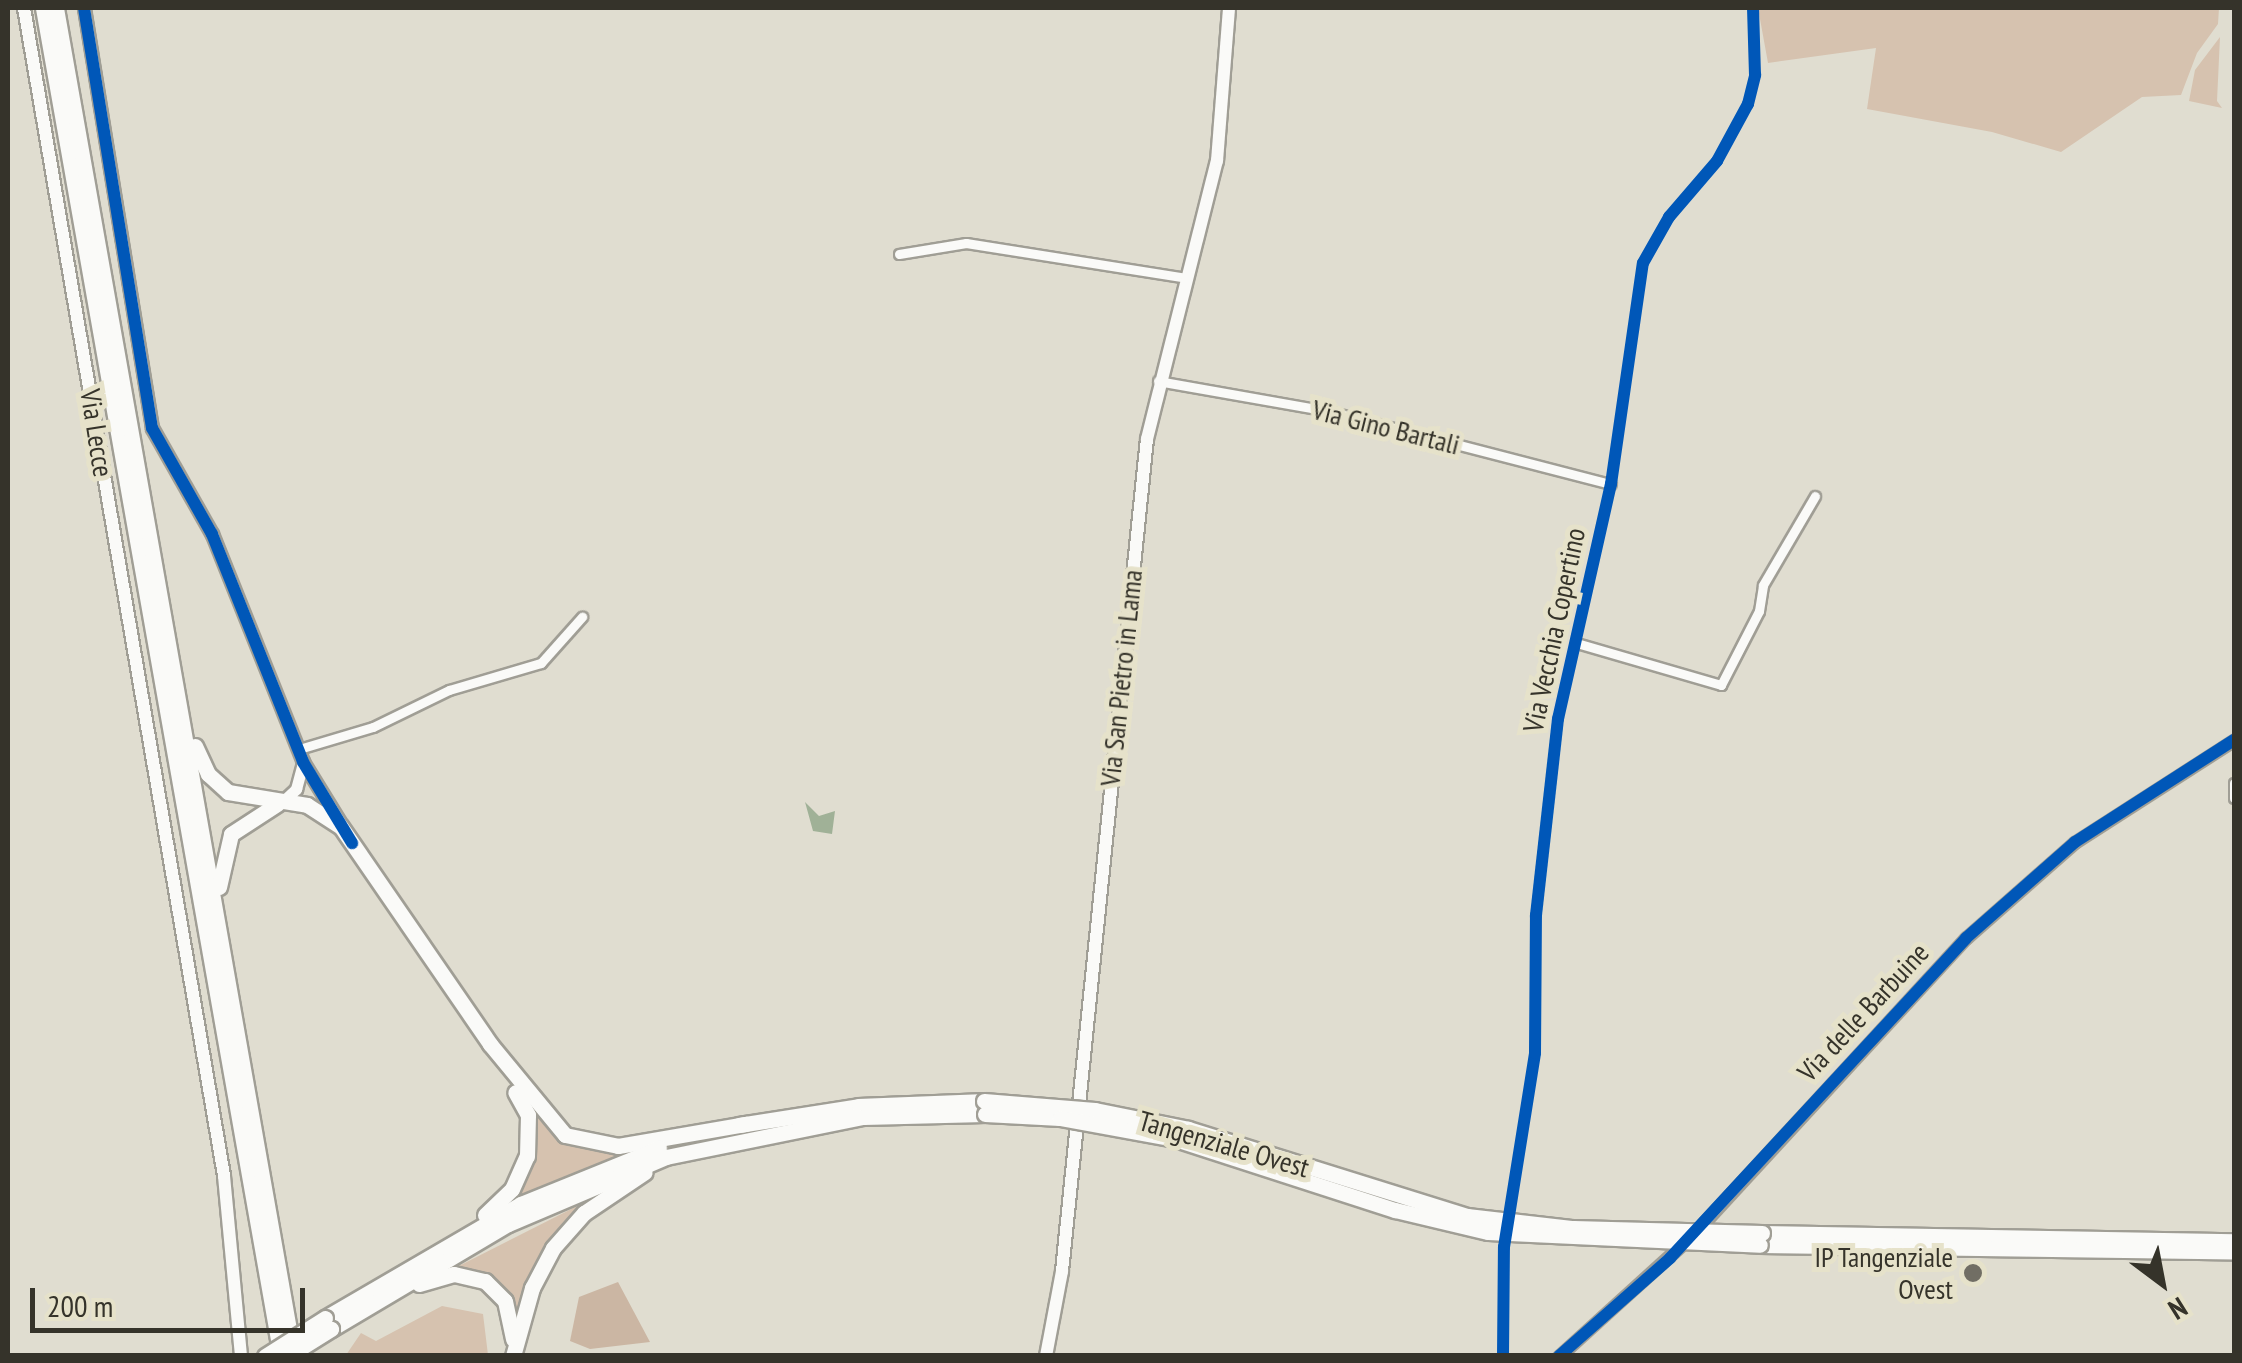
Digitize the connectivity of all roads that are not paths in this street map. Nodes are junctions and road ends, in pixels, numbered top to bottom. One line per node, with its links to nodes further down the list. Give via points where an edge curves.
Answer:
1 (24, 8): 30 (main road, Via Lecce, via 224,1176)
2 (43, 8): 32 (highway)
3 (56, 8): 12 (highway)
4 (84, 8): 15 (street, via 152,428 212,534)
5 (1229, 8): 7 (main road, Via San Pietro in Lama, via 1217,161)
6 (899, 254): 7 (street, via 966,243)
7 (1186, 278): 8 (main road, Via San Pietro in Lama)
8 (1158, 381): 9 (street, Via Gino Bartali, via 1328,411); 34 (main road, Via San Pietro in Lama, via 1139,500 1062,1271)
9 (1612, 484)
10 (1815, 496): 13 (street, via 1763,585 1759,611 1720,685)
11 (582, 617): 15 (street, via 541,663 449,690)
12 (166, 624): 18 (highway, via 201,763 228,792); 20 (highway)
13 (1580, 644)
14 (2234, 740): 35 (street, Via delle Barbuine, via 2076,842 1966,938 1670,1258)
15 (301, 755): 18 (street, via 296,789); 19 (street)
16 (2234, 783): 17 (street)
17 (2234, 798)
18 (282, 803): 19 (highway, via 329,815); 20 (highway, via 239,825 222,850 218,888)
19 (352, 843): 21 (highway)
20 (233, 1010): 32 (highway)
21 (490, 1044): 23 (highway, via 544,1116 577,1140 618,1146); 28 (highway, via 528,1115 524,1165 496,1207)
22 (984, 1107): 23 (highway, Tangenziale Ovest, via 860,1106); 24 (highway, Tangenziale Ovest); 25 (highway, Tangenziale Ovest, bridge, via 1175,1139 1395,1210 1488,1232)
23 (746, 1124): 28 (highway, Tangenziale Ovest, via 587,1174)
24 (772, 1131): 29 (highway, Tangenziale Ovest, via 666,1157 583,1188); 33 (highway, via 640,1174 584,1212 540,1270)
25 (1761, 1239): 26 (highway, Tangenziale Ovest); 27 (highway, Tangenziale Ovest)
26 (2234, 1241)
27 (2234, 1252)
28 (390, 1279): 29 (highway, Tangenziale Ovest)
29 (328, 1324): 31 (highway, Tangenziale Ovest, bridge); 32 (highway, Tangenziale Ovest, bridge); 33 (highway, via 429,1280 470,1275 505,1302)
30 (241, 1356)
31 (264, 1356)
32 (288, 1356)
33 (512, 1356)
34 (1046, 1356)
35 (1559, 1356)

